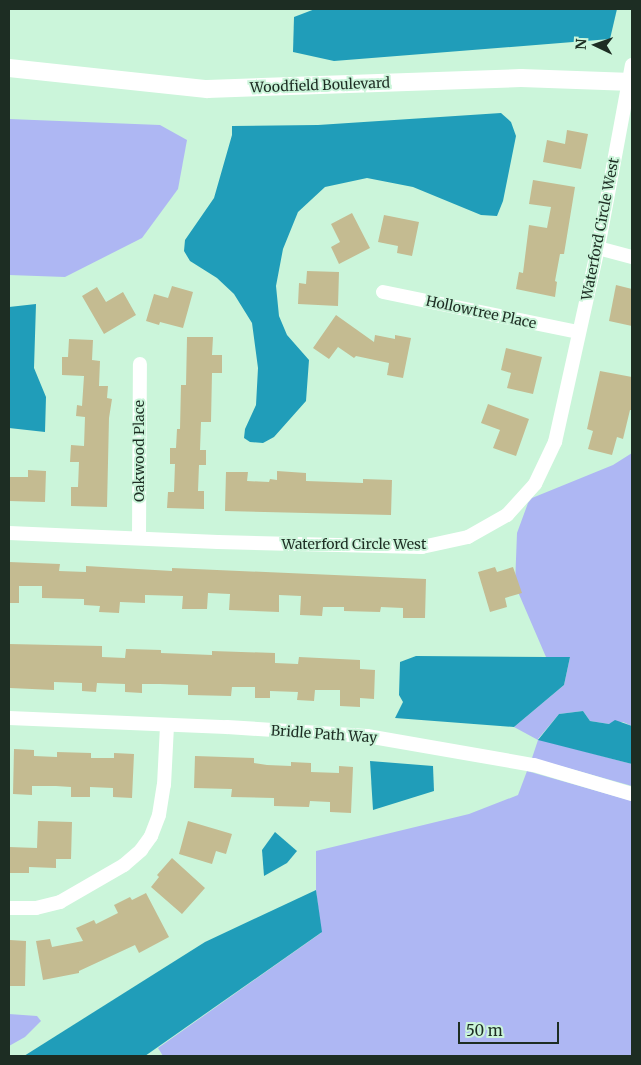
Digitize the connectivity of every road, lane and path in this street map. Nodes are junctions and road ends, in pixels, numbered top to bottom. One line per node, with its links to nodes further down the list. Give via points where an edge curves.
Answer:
1 (9, 68): 2 (street, Woodfield Boulevard, via 207,89)
2 (631, 76): 3 (street, Waterford Circle West)
3 (598, 248): 4 (street); 6 (street, Waterford Circle West)
4 (632, 257)
5 (383, 292): 6 (street, Hollowtree Place)
6 (578, 332): 9 (street, Waterford Circle West, via 555,442 535,484 506,514 468,537 422,547)
7 (140, 364): 9 (street, Oakwood Place)
8 (9, 533): 9 (street, Waterford Circle West)
9 (139, 538)
10 (9, 718): 11 (street, Bridle Path Way)
11 (167, 726): 12 (street, Bridle Path Way, via 367,736 534,765); 13 (street, via 159,814 141,850 124,865 60,902 36,908)
12 (632, 794)
13 (9, 908)

